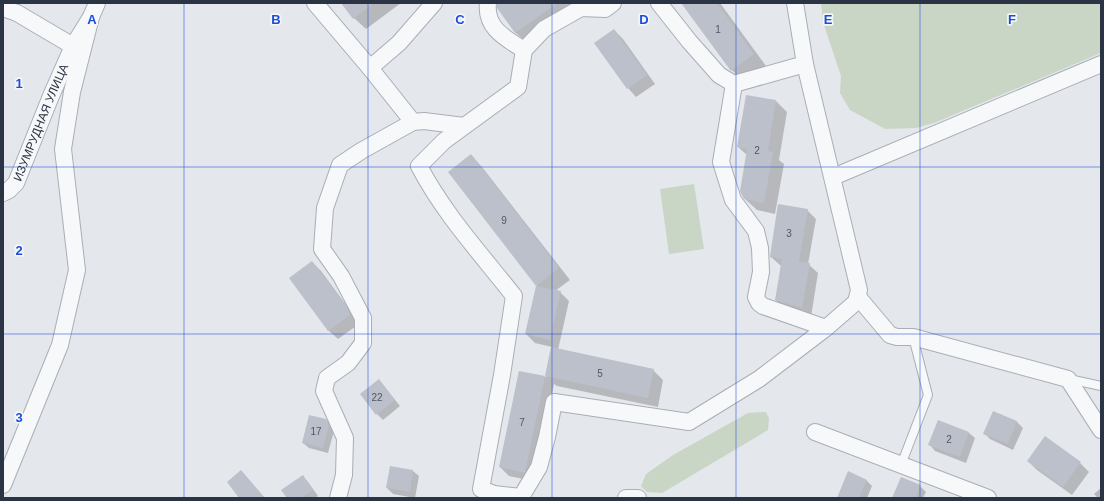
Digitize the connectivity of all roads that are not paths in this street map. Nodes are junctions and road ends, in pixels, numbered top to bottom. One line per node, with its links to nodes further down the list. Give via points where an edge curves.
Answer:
1 (315, 3): 13 (street)
2 (434, 3): 13 (street, via 399,43)
3 (488, 3): 10 (street, via 487,12 493,26 502,36)
4 (613, 3): 10 (street, via 605,9 581,8 544,29)
5 (659, 3): 14 (street, via 719,75)
6 (795, 3): 11 (street)
7 (3, 8): 9 (street)
8 (94, 10): 9 (street, ИЗУМРУДНАЯ УЛИЦА); 27 (street, via 72,92 63,150 77,270 60,345)
9 (73, 46): 18 (street, ИЗУМРУДНАЯ УЛИЦА, via 16,183)
10 (524, 50): 16 (street, via 518,86)
11 (805, 64): 14 (street); 17 (street)
12 (1101, 64): 17 (street)
13 (370, 68): 15 (street)
14 (734, 84): 20 (street, via 721,162 733,200 756,231 761,272 756,297 763,306)
15 (413, 122): 16 (street); 28 (street, via 340,165 325,208 322,249 341,276 363,318 363,343 348,363 327,378 324,391 345,438 344,475)
16 (464, 126): 20 (street, via 444,141 420,166 445,210 514,296 481,489 494,494 521,497 539,466 554,402 689,422 758,379)
17 (833, 177): 19 (street, via 859,290)
18 (3, 193)
19 (858, 297): 20 (street, via 856,302); 21 (street, via 890,335)
20 (826, 328)
21 (913, 336): 22 (street); 26 (lane, via 928,395)
22 (1068, 379): 23 (lane); 24 (street)
23 (1101, 386)
24 (1101, 430)
25 (816, 432): 26 (street)
26 (901, 465): 31 (street)
27 (3, 486)
28 (338, 498)
29 (626, 498): 30 (street)
30 (638, 498)
31 (988, 498)

